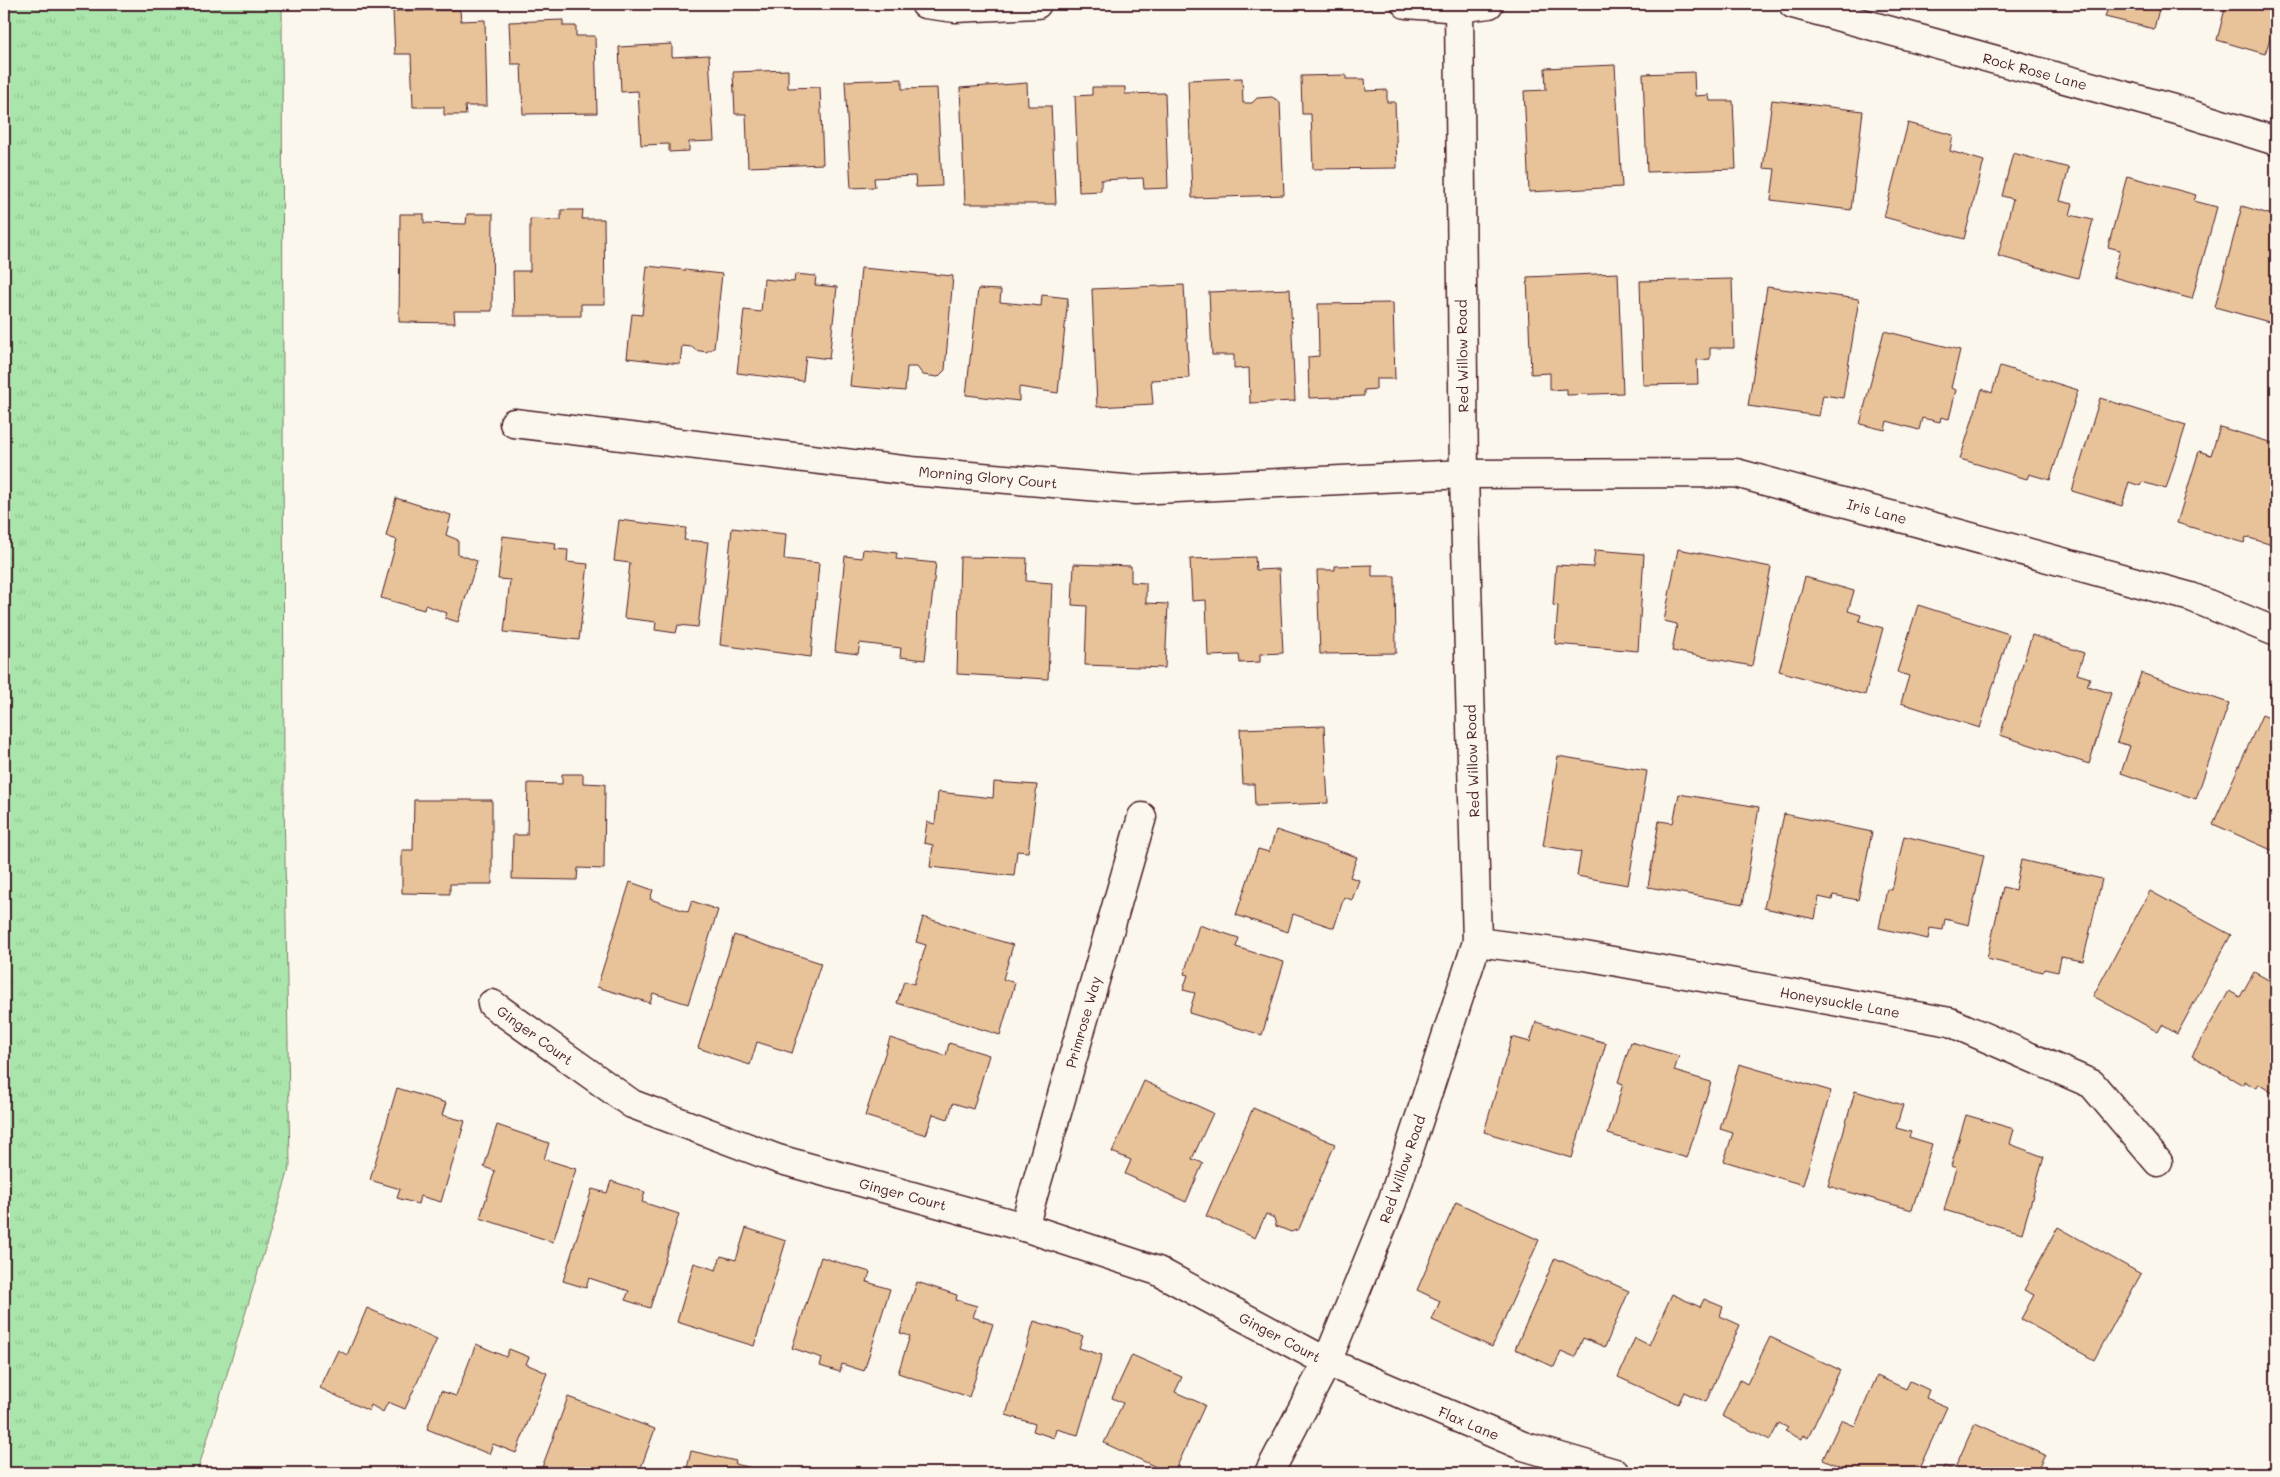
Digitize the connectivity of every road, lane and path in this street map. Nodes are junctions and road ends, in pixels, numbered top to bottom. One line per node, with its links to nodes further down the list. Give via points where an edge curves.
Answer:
1 (925, 4): 2 (street, via 955,8)
2 (1037, 4)
3 (1406, 4): 6 (street)
4 (1489, 4): 6 (street)
5 (1793, 4): 7 (street, Rock Rose Lane, via 2177,110)
6 (1458, 8): 9 (street, Red Willow Road)
7 (2276, 141)
8 (514, 422): 9 (street, Morning Glory Court, via 911,471 1136,490)
9 (1464, 474): 10 (street, Iris Lane, via 1736,473 2191,597); 12 (street, Red Willow Road)
10 (2276, 632)
11 (1142, 817): 15 (street, Primrose Way)
12 (1477, 942): 14 (street, Honeysuckle Lane, via 1585,956 1950,1022 2092,1084); 16 (street, Red Willow Road, via 1392,1202)
13 (492, 1004): 15 (street, Ginger Court, via 632,1104 778,1159)
14 (2158, 1162)
15 (1024, 1227): 16 (street, Ginger Court, via 1158,1271)
16 (1327, 1362): 17 (street, Red Willow Road); 18 (street, Flax Lane, via 1523,1446)
17 (1268, 1473)
18 (1615, 1473)

